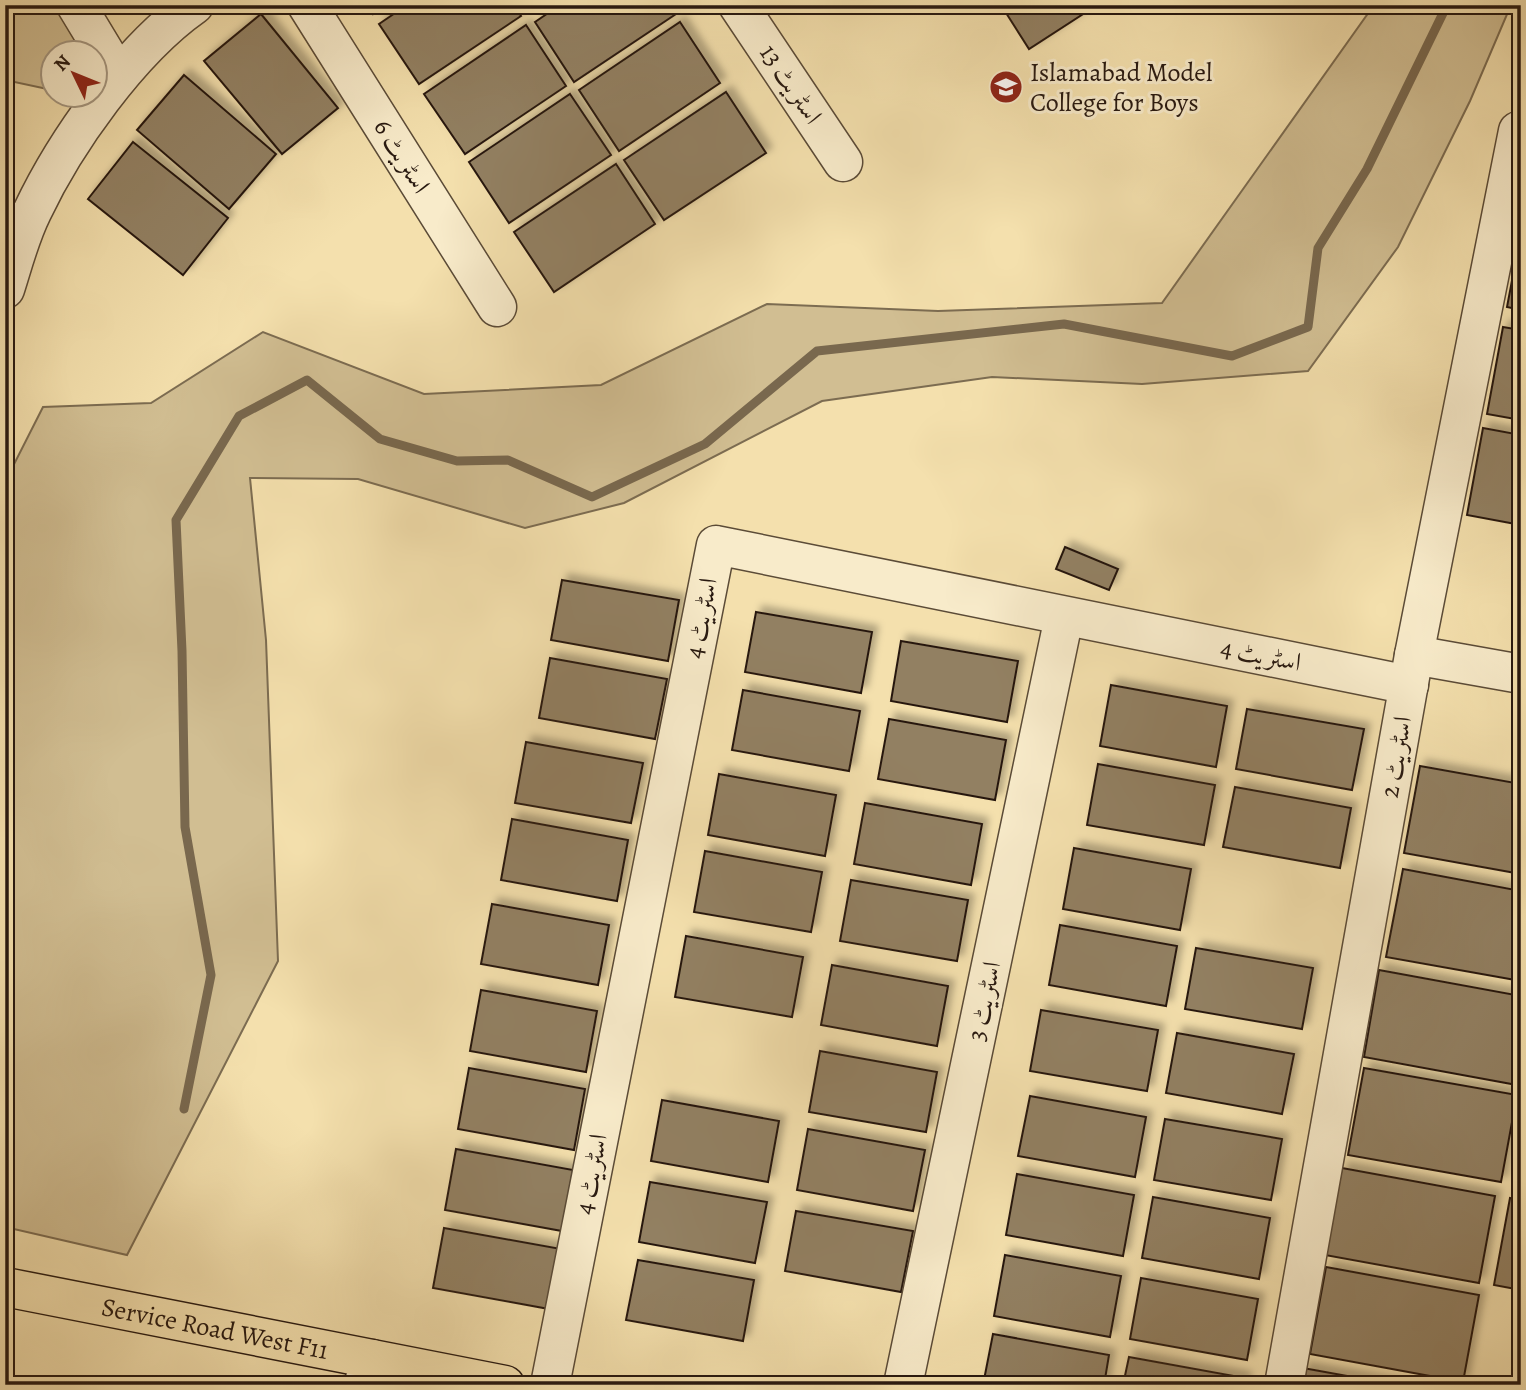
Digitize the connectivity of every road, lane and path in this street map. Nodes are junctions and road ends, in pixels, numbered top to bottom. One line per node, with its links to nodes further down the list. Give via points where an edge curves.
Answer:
1 (76, 5): 5 (street)
2 (194, 5): 5 (street)
3 (307, 5): 9 (street, اسٹریٹ 6)
4 (738, 5): 7 (street, اسٹریٹ 13)
5 (119, 76): 8 (street, via 31,213)
6 (1518, 131): 11 (street, اسٹریٹ 2)
7 (843, 162)
8 (5, 289)
9 (497, 307)
10 (1064, 617): 11 (street, اسٹریٹ 4); 16 (street, اسٹریٹ 4, via 716,545); 17 (street, اسٹریٹ 3)
11 (1412, 670): 12 (street, اسٹریٹ 4); 18 (street, اسٹریٹ 2)
12 (1521, 674)
13 (5, 1287): 14 (main road, Service Road West F11)
14 (368, 1372): 15 (main road, Service Road West F11)
15 (505, 1385)
16 (550, 1385)
17 (903, 1385)
18 (1284, 1385)

